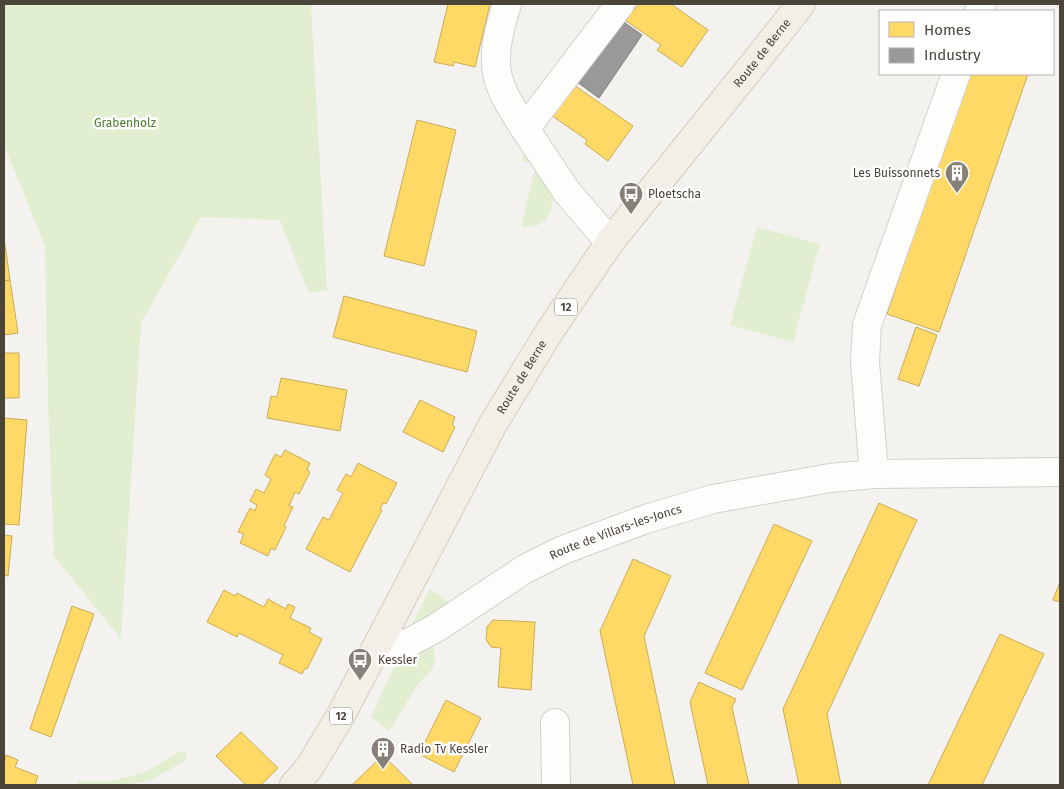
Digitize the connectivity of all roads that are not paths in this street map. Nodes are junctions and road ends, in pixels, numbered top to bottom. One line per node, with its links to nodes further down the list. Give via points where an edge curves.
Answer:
1 (507, 4): 5 (street, via 495,59 499,82)
2 (620, 4): 5 (street)
3 (801, 4): 6 (main road, Route de Berne / 12)
4 (956, 75): 8 (street, via 867,325 865,362)
5 (525, 129): 6 (street, via 567,192)
6 (610, 242): 9 (main road, Route de Berne / 12, via 493,424)
7 (1060, 472): 8 (street, Route de Villars-les-Joncs)
8 (874, 474): 9 (street, Route de Villars-les-Joncs, via 748,492 646,519 580,543 525,569 406,644)
9 (380, 642): 11 (main road, Route de Berne / 12, via 342,716 309,768)
10 (555, 723): 12 (street)
11 (294, 785)
12 (556, 785)

